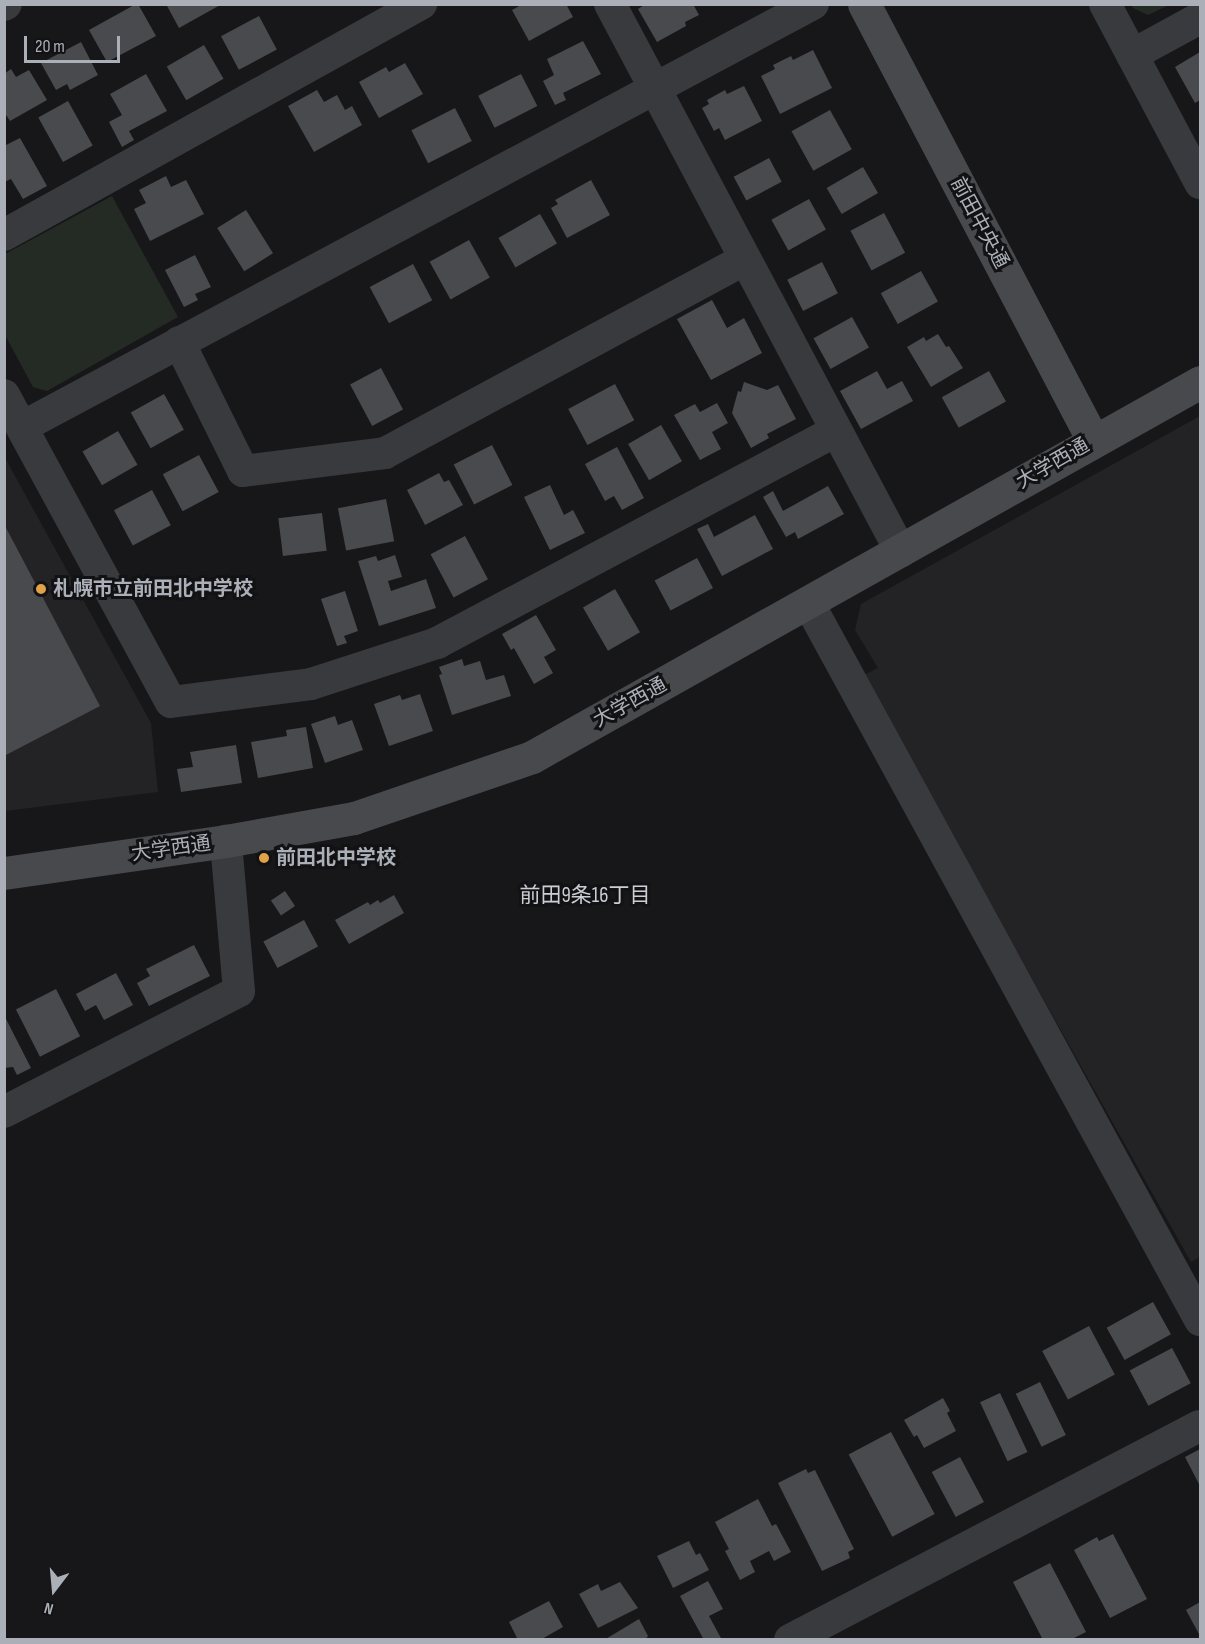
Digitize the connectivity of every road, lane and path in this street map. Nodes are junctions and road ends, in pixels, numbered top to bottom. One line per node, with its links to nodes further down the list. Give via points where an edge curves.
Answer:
1 (421, 4): 10 (street)
2 (610, 4): 8 (street)
3 (813, 4): 8 (street)
4 (864, 4): 17 (street, 前田中央通)
5 (1105, 4): 7 (street)
6 (1200, 18): 7 (street)
7 (1132, 55): 9 (street)
8 (655, 88): 11 (street); 12 (street)
9 (1200, 183)
10 (4, 235)
11 (745, 259): 12 (street, via 385,453 243,471); 16 (street)
12 (179, 342): 15 (street)
13 (1200, 382): 17 (street, 大学西通)
14 (4, 395): 15 (street)
15 (22, 427): 16 (street, via 171,702 311,684 437,643)
16 (836, 431): 18 (street)
17 (1093, 441): 18 (street, 大学西通)
18 (901, 552): 19 (street, 大学西通)
19 (809, 604): 20 (street, 大学西通, via 532,757 354,818); 23 (street)
20 (226, 841): 21 (street, 大学西通); 22 (street, via 239,991)
21 (4, 873)
22 (4, 1112)
23 (1200, 1320)
24 (1200, 1426): 25 (street)
25 (790, 1640)

